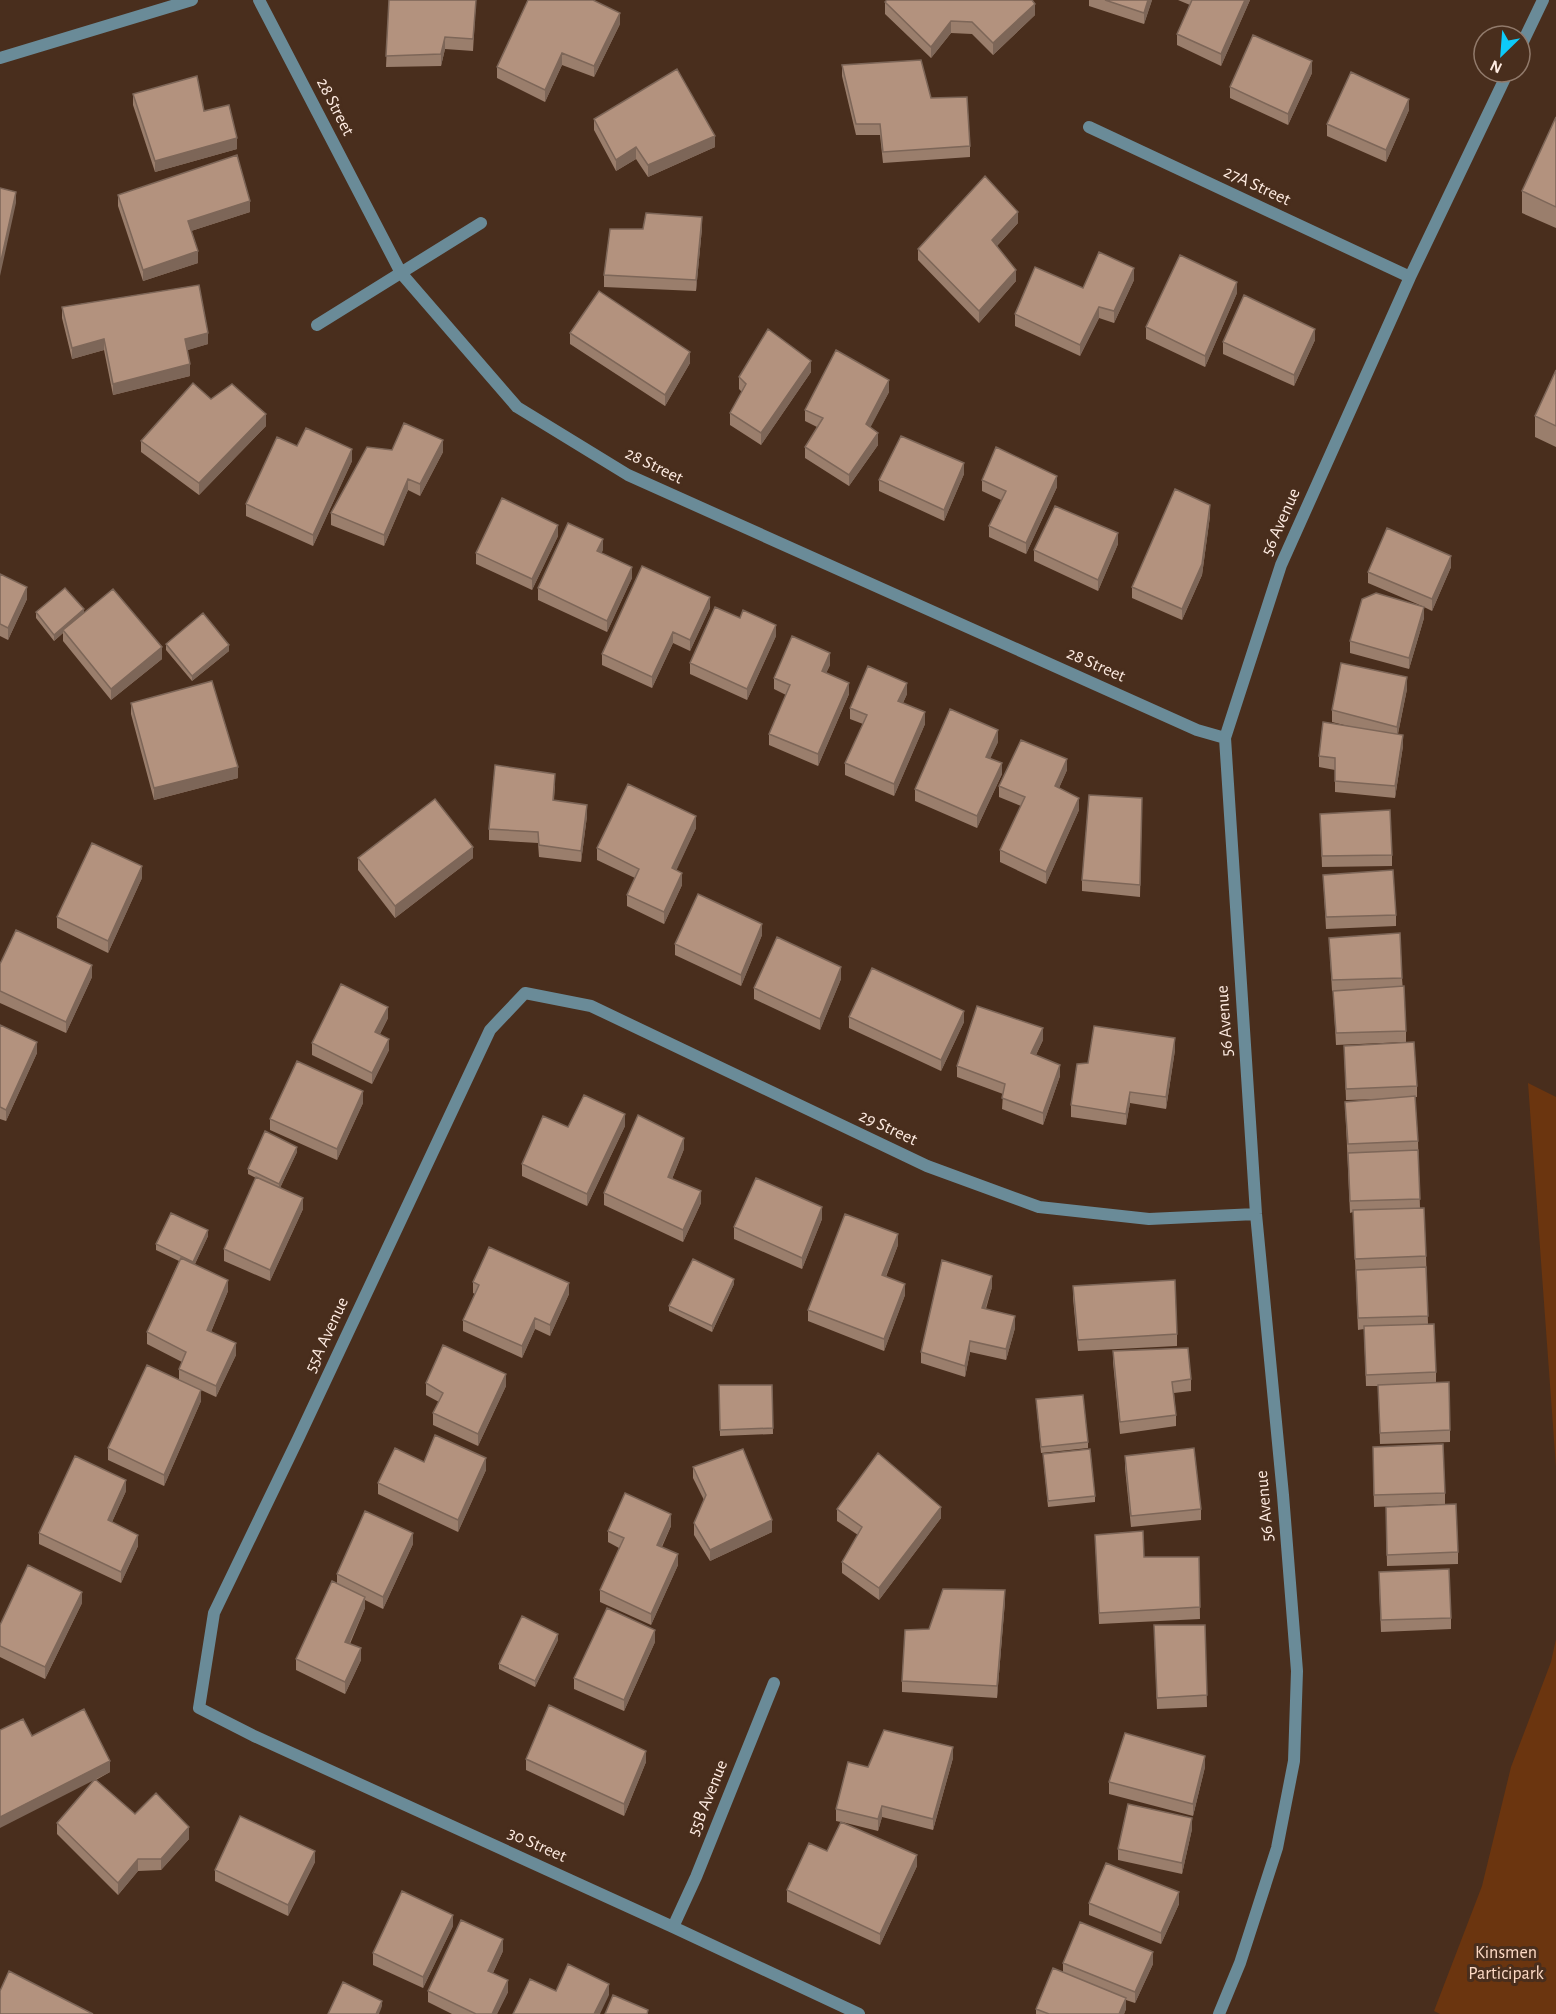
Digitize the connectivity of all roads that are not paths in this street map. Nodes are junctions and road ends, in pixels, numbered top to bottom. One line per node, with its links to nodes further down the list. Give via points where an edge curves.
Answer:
1 (192, 0): 5 (street)
2 (260, 0): 9 (street, 28 Street)
3 (1543, 0): 4 (street)
4 (1532, 24)
5 (0, 58)
6 (1502, 84): 10 (street, 56 Avenue)
7 (1089, 127): 10 (street, 27A Street)
8 (481, 223): 9 (street)
9 (401, 273): 11 (street); 12 (street, 28 Street, via 517,407 628,475 1197,730)
10 (1410, 277): 12 (street, 56 Avenue, via 1281,565)
11 (316, 325)
12 (1225, 738): 14 (street, 56 Avenue)
13 (525, 993): 14 (street, 29 Street, via 591,1006 927,1166 1039,1207 1149,1219); 16 (street, 55A Avenue, via 490,1030 214,1613)
14 (1256, 1214): 19 (street, 56 Avenue, via 1297,1671 1294,1761 1277,1848 1240,1963)
15 (774, 1683): 17 (street, 55B Avenue)
16 (199, 1708): 17 (street, 30 Street)
17 (673, 1927): 18 (street, 30 Street)
18 (859, 2014)
19 (1219, 2014)

